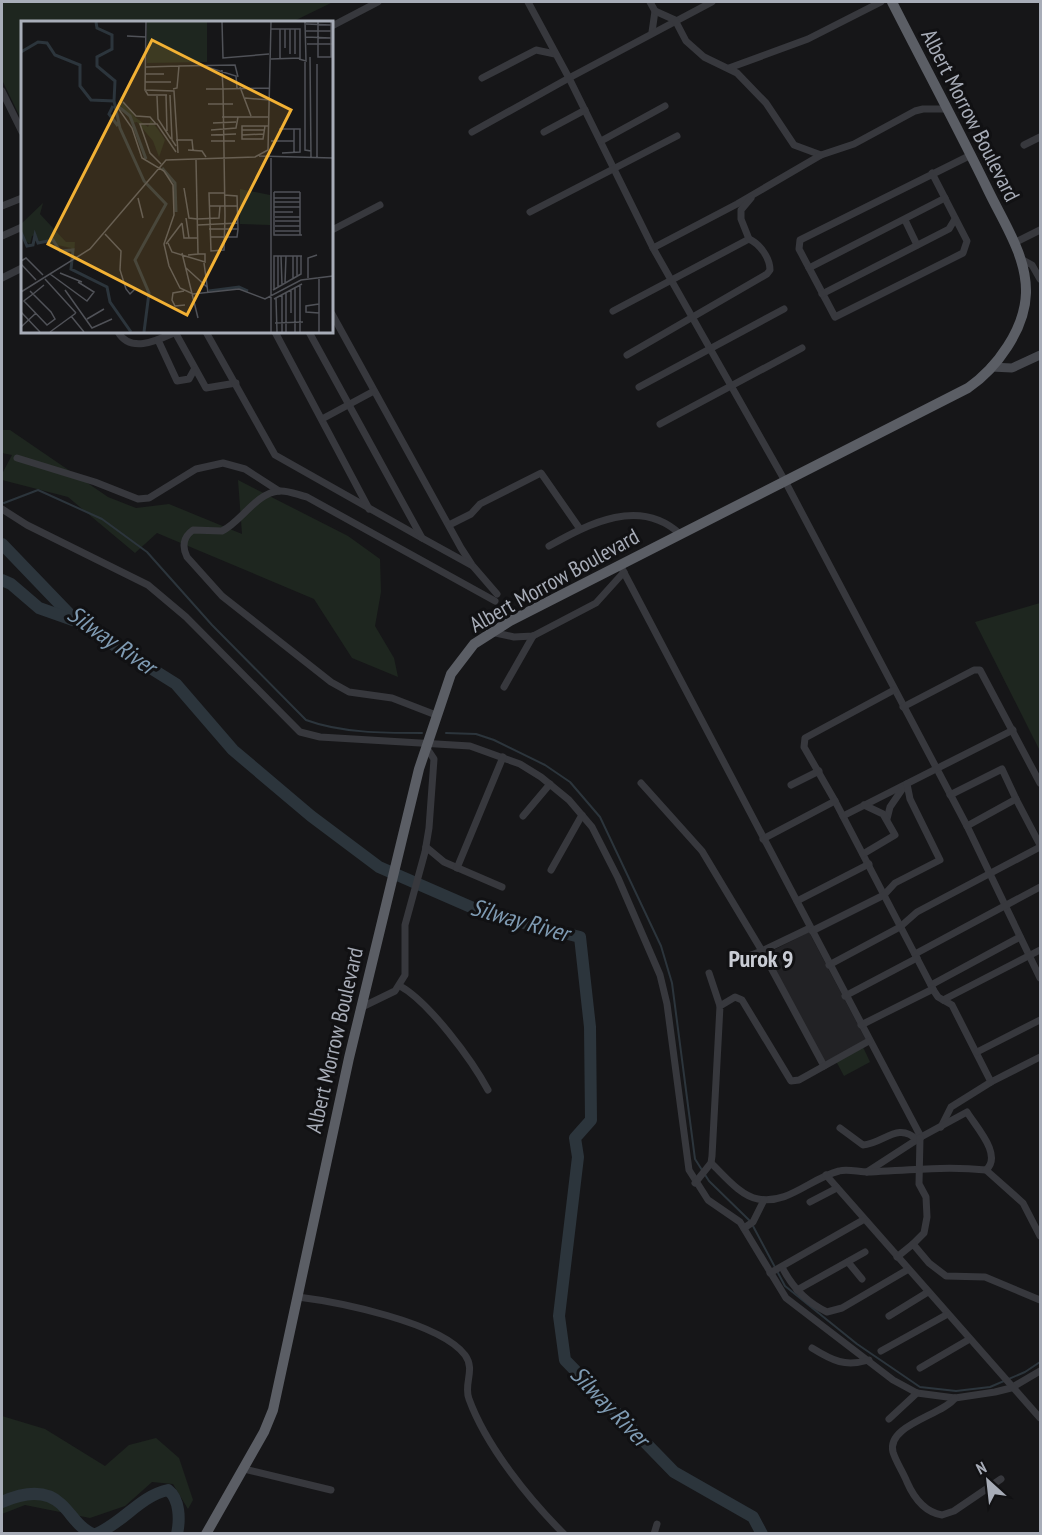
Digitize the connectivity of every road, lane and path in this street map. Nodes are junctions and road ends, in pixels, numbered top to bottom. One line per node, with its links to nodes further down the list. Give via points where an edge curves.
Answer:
1 (378, 2): 9 (street)
2 (528, 2): 11 (street)
3 (650, 2): 7 (street)
4 (712, 2): 8 (street)
5 (881, 2): 12 (street, via 808,39)
6 (892, 2): 17 (highway, Albert Morrow Boulevard)
7 (655, 10): 8 (street); 10 (street)
8 (675, 20): 10 (street); 12 (street, via 681,36 704,57)
9 (333, 25)
10 (652, 32): 14 (street)
11 (555, 54): 13 (street, via 536,50); 14 (street)
12 (729, 68): 26 (street, via 766,103 794,145)
13 (482, 78)
14 (569, 78): 18 (street); 20 (street)
15 (2, 91): 19 (street)
16 (665, 106): 24 (street)
17 (947, 109): 26 (street, via 915,111 854,144); 27 (highway, Albert Morrow Boulevard)
18 (585, 110): 21 (street); 24 (street)
19 (21, 130)
20 (472, 132)
21 (544, 132)
22 (677, 136): 28 (street)
23 (1041, 137): 25 (street)
24 (601, 141): 28 (street)
25 (1024, 145)
26 (821, 155): 30 (street)
27 (971, 155): 29 (street); 43 (highway, Albert Morrow Boulevard)
28 (614, 169): 35 (street); 45 (street)
29 (932, 173): 32 (street); 48 (street, via 800,240 799,249)
30 (755, 192): 42 (street, via 740,214); 45 (street)
31 (21, 198): 34 (street)
32 (945, 198): 36 (street); 37 (street)
33 (380, 204): 39 (street)
34 (2, 206)
35 (530, 212)
36 (955, 219): 44 (street, via 949,229); 52 (street, via 967,241 957,258 837,317)
37 (905, 220): 44 (street); 48 (street)
38 (21, 227): 41 (street)
39 (333, 229)
40 (1041, 230): 43 (street)
41 (2, 236)
42 (749, 239): 51 (street); 56 (street, via 764,253 770,270 763,278)
43 (1014, 243): 46 (highway, Albert Morrow Boulevard)
44 (917, 246): 52 (street)
45 (653, 248): 51 (street)
46 (1020, 259): 50 (street, via 1032,265); 68 (highway, Albert Morrow Boulevard, via 1026,283 1024,306 1013,335)
47 (21, 268): 49 (street)
48 (809, 268): 52 (street)
49 (2, 278)
50 (1041, 279)
51 (671, 280): 54 (street); 56 (street)
52 (822, 294)
53 (784, 309): 64 (street)
54 (613, 311)
55 (333, 316): 73 (street)
56 (692, 319): 64 (street); 66 (street)
57 (119, 333): 63 (street, via 135,344)
58 (173, 333): 63 (street)
59 (176, 333): 69 (street)
60 (207, 333): 70 (street)
61 (276, 333): 75 (street)
62 (310, 333): 74 (street)
63 (158, 340): 69 (street, via 177,381 189,380)
64 (708, 348): 71 (street); 72 (street)
65 (802, 348): 71 (street)
66 (627, 355)
67 (1041, 355): 68 (main road, via 1012,368)
68 (991, 367): 78 (highway, Albert Morrow Boulevard, via 968,388)
69 (194, 370): 70 (street, via 206,388)
70 (236, 383): 81 (street, via 275,455)
71 (730, 386): 76 (street); 78 (street)
72 (639, 387)
73 (374, 391): 74 (street); 83 (street)
74 (349, 405): 75 (street); 82 (street)
75 (322, 419): 81 (street)
76 (660, 424)
77 (17, 458): 79 (street, via 138,499 149,498 196,469 223,463 245,469)
78 (785, 481): 86 (highway, Albert Morrow Boulevard); 94 (street)
79 (279, 491): 89 (street, via 306,497 496,598); 96 (street, via 254,504 222,531 199,529 188,533 183,549 192,565 222,596 340,688 381,699 393,698)
80 (2, 509): 98 (street, via 148,585 300,732)
81 (369, 509): 85 (street)
82 (414, 523): 85 (street); 87 (street)
83 (448, 525): 84 (street, via 541,473); 89 (street)
84 (580, 529): 86 (street, via 634,513 661,520); 88 (street)
85 (412, 532): 87 (street)
86 (680, 534): 90 (highway, Albert Morrow Boulevard)
87 (422, 538): 89 (street)
88 (549, 546)
89 (472, 565)
90 (622, 568): 91 (highway, Albert Morrow Boulevard); 92 (street, via 597,603); 116 (street)
91 (490, 632): 92 (street); 96 (highway, Albert Morrow Boulevard, via 474,644 450,674)
92 (533, 636): 93 (street)
93 (504, 687)
94 (894, 690): 95 (street); 101 (street, via 805,738 804,747)
95 (903, 707): 97 (street, via 978,670); 100 (street)
96 (436, 714): 98 (highway, Albert Morrow Boulevard)
97 (1013, 730): 100 (street); 103 (street)
98 (427, 745): 99 (street, via 470,746); 118 (street, via 434,759); 145 (highway, Albert Morrow Boulevard)
99 (503, 757): 104 (street); 121 (street)
100 (935, 769): 105 (street); 107 (street)
101 (819, 771): 106 (street); 109 (street)
102 (640, 783): 133 (street, via 702,851)
103 (1041, 783)
104 (550, 784): 111 (street); 112 (street)
105 (907, 784): 110 (street); 114 (street); 126 (street, via 910,799 940,860 895,883)
106 (791, 785)
107 (950, 795): 108 (street, via 1002,768); 115 (street)
108 (1016, 799): 115 (street); 117 (street)
109 (835, 801): 113 (street); 116 (street)
110 (864, 805): 113 (street); 114 (street)
111 (582, 815): 122 (street); 165 (street, via 618,878 660,975 686,1162)
112 (523, 816)
113 (843, 816): 119 (street)
114 (887, 819): 119 (street, via 895,835)
115 (967, 826): 123 (street)
116 (763, 839): 127 (street)
117 (1041, 846): 123 (street)
118 (426, 850): 121 (street); 140 (street, via 406,916 406,969)
119 (863, 854): 120 (street)
120 (869, 864): 126 (street); 127 (street)
121 (457, 868): 125 (street)
122 (551, 870)
123 (990, 874): 128 (street); 129 (street, via 914,914)
124 (1041, 886): 128 (street)
125 (502, 887)
126 (884, 895): 129 (street); 130 (street)
127 (797, 901): 130 (street)
128 (1006, 905): 131 (street); 135 (street)
129 (900, 927): 135 (street); 137 (street)
130 (811, 930): 133 (street); 137 (street)
131 (1020, 937): 134 (street); 141 (street)
132 (1041, 950): 134 (street)
133 (762, 951): 136 (street); 151 (street)
134 (1029, 955): 139 (street); 143 (street)
135 (916, 956): 141 (street); 142 (street)
136 (743, 958)
137 (829, 966): 142 (street)
138 (709, 973): 144 (street)
139 (1041, 978)
140 (400, 986): 145 (street, via 389,996); 153 (street, via 429,1009)
141 (932, 986): 143 (street, via 936,996); 147 (street)
142 (845, 996): 147 (street)
143 (943, 1000): 149 (street, via 952,1005)
144 (720, 1006): 151 (street, via 735,997 742,1000 790,1081); 158 (street)
145 (360, 1008): 182 (highway, Albert Morrow Boulevard)
146 (1041, 1020): 149 (street)
147 (861, 1025): 148 (street)
148 (869, 1041): 151 (street); 156 (street)
149 (977, 1052): 152 (street)
150 (1041, 1057): 152 (street)
151 (824, 1066)
152 (992, 1082): 154 (street, via 951,1107)
153 (488, 1090)
154 (941, 1127): 156 (street); 162 (street, via 968,1112 993,1154 993,1162)
155 (840, 1128): 156 (street, via 863,1145 900,1131)
156 (919, 1138): 157 (street); 163 (street)
157 (918, 1157): 159 (street); 160 (street); 161 (street)
158 (711, 1163): 165 (street); 167 (street, via 747,1194)
159 (931, 1167): 160 (street); 162 (street)
160 (918, 1168): 161 (street); 172 (street, via 919,1184 927,1200 927,1217 924,1233)
161 (907, 1169): 163 (street)
162 (986, 1170): 171 (street, via 1023,1203)
163 (867, 1172): 164 (street, via 843,1170)
164 (826, 1176): 166 (street); 167 (street, via 782,1198)
165 (700, 1177): 170 (street, via 708,1200)
166 (837, 1188): 168 (street); 169 (street)
167 (764, 1200): 170 (street)
168 (810, 1202)
169 (863, 1220): 174 (street); 176 (street)
170 (749, 1225): 178 (street)
171 (1041, 1236)
172 (913, 1244): 174 (street); 183 (street, via 946,1276 985,1278)
173 (865, 1252): 175 (street)
174 (897, 1257): 177 (street)
175 (848, 1262): 179 (street); 180 (street)
176 (781, 1268): 178 (street); 180 (street)
177 (907, 1270): 180 (street, via 832,1312 816,1307); 181 (street)
178 (771, 1273): 189 (street, via 786,1298)
179 (862, 1279)
180 (797, 1290)
181 (928, 1292): 184 (street); 185 (street)
182 (298, 1297): 197 (highway, Albert Morrow Boulevard, via 273,1410); 202 (street, via 409,1323 430,1330 458,1348 470,1364 468,1397 484,1429 528,1494)
183 (1041, 1300)
184 (946, 1314): 186 (street); 188 (street)
185 (889, 1316)
186 (968, 1340): 190 (street); 192 (street)
187 (812, 1348): 189 (street, via 844,1364)
188 (881, 1351)
189 (870, 1360): 193 (street)
190 (920, 1368)
191 (1041, 1371): 192 (street)
192 (1010, 1386): 194 (street); 195 (street)
193 (917, 1394): 194 (street); 196 (street)
194 (955, 1398): 198 (street, via 943,1410 904,1429 894,1442 893,1453 911,1490 920,1504 942,1515)
195 (1041, 1418)
196 (889, 1419)
197 (244, 1469): 199 (street); 201 (highway, Albert Morrow Boulevard)
198 (1001, 1479)
199 (331, 1490)
200 (657, 1524): 203 (street)
201 (208, 1529)
202 (564, 1533)
203 (654, 1533)

